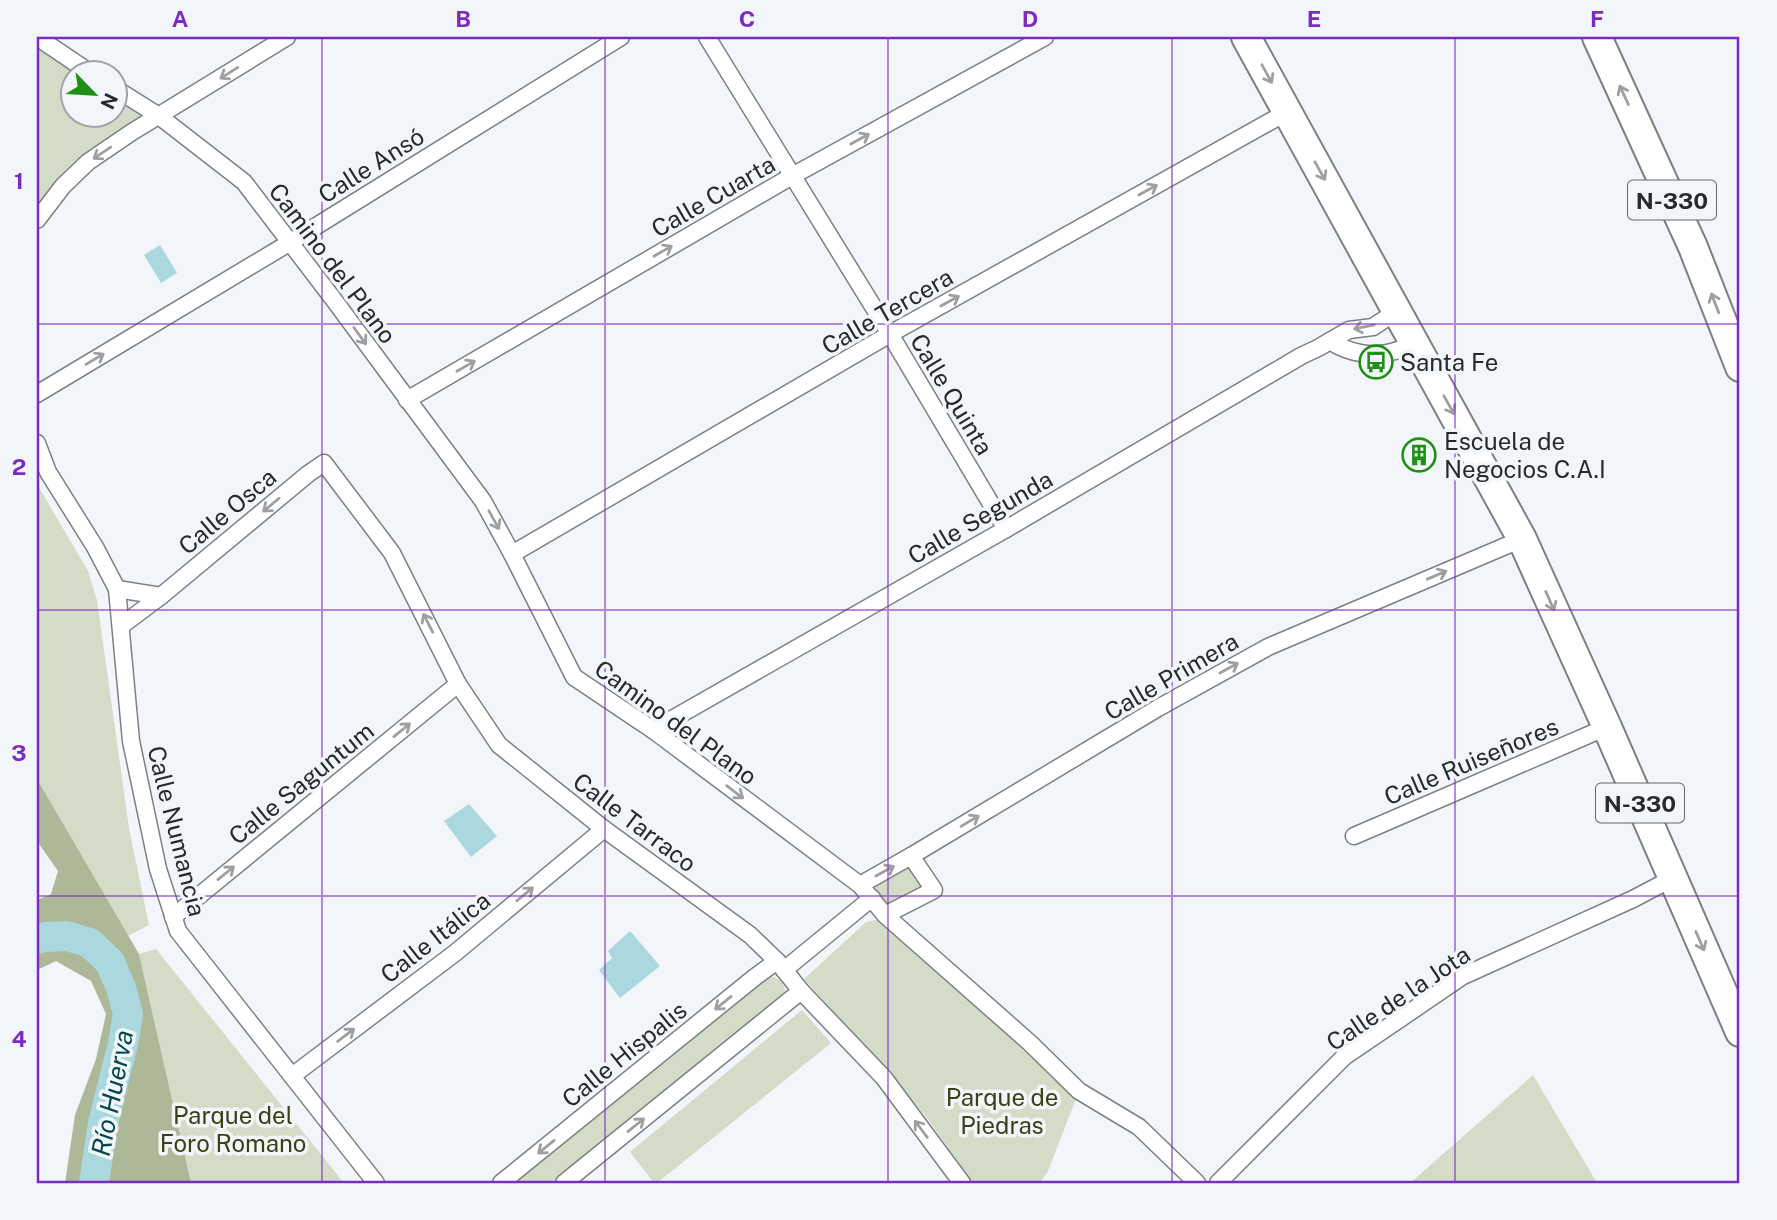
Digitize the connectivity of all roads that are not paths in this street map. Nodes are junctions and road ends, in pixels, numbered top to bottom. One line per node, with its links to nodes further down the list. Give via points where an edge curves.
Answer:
1 (37, 37): 8 (street)
2 (287, 37): 11 (street, one-way to 11)
3 (621, 37): 14 (street, Calle Ansó)
4 (707, 37): 12 (street, Calle Quinta)
5 (1045, 37): 12 (street, Calle Cuarta, one-way to 5)
6 (1246, 37): 10 (highway, N-330, one-way to 10)
7 (1597, 37): 19 (highway, N-330, one-way to 7, via 1693,247)
8 (71, 60)
9 (130, 98): 11 (street, Camino del Plano)
10 (1287, 112): 15 (highway, N-330, one-way to 15); 16 (street, Calle Tercera, one-way to 10)
11 (159, 116): 13 (street, one-way to 13, via 76,173); 14 (street, Camino del Plano, via 244,183)
12 (792, 176): 16 (street, Calle Quinta); 21 (street, Calle Cuarta, one-way to 12)
13 (37, 220)
14 (289, 243): 20 (street, Calle Ansó, one-way to 14); 21 (street, Camino del Plano, one-way to 21)
15 (1396, 308): 17 (street, Calle Segunda, one-way to 17, via 1373,327 1349,330); 18 (highway, N-330)
16 (890, 334): 24 (street, Calle Quinta); 26 (street, Calle Tercera)
17 (1329, 341): 18 (street, via 1359,353 1393,352); 24 (street, Calle Segunda)
18 (1416, 345): 25 (highway, N-330, one-way to 25)
19 (1740, 367)
20 (37, 394)
21 (407, 400): 26 (street, Camino del Plano, one-way to 26, via 483,501)
22 (37, 443): 27 (street, Calle Numancia, via 48,472)
23 (324, 463): 28 (street, Calle Osca, one-way to 28); 30 (street, Calle Tarraco, one-way to 23, via 392,553)
24 (1006, 529): 32 (street, Calle Segunda)
25 (1522, 539): 31 (highway, N-330, one-way to 31); 35 (street, Calle Primera, one-way to 25, via 1268,647)
26 (512, 554): 32 (street, Camino del Plano, via 574,677)
27 (117, 589): 28 (street); 29 (street, Calle Numancia)
28 (161, 596): 29 (street, Calle Osca)
29 (121, 626): 40 (street, Calle Numancia, via 131,741)
30 (458, 684): 33 (street, Calle Tarraco, via 499,746); 40 (street, Calle Saguntum, one-way to 30)
31 (1607, 727): 34 (street, Calle Ruiseñores); 36 (highway, N-330)
32 (653, 730): 37 (street, Camino del Plano, one-way to 37)
33 (604, 829): 41 (street, Calle Tarraco, via 750,935); 44 (street, Calle Itálica, one-way to 33, via 455,953)
34 (1354, 836)
35 (911, 856): 37 (street, Calle Primera, one-way to 35); 39 (street, via 934,890)
36 (1673, 878): 43 (highway, N-330, one-way to 43); 50 (street, Calle de la Jota, via 1463,976 1344,1057)
37 (860, 885): 38 (street, Camino del Plano)
38 (872, 898): 39 (street, Camino del Plano); 41 (street, Calle Hispalis)
39 (885, 915): 49 (street, Camino del Plano, via 1079,1091 1139,1127)
40 (173, 917): 44 (street, Calle Numancia, via 178,931)
41 (780, 966): 42 (street, Calle Tarraco); 46 (street, Calle Hispalis, one-way to 46, via 755,976)
42 (801, 991): 47 (street, one-way to 42); 48 (street, Calle Tarraco, one-way to 42, via 884,1078)
43 (1740, 1032)
44 (292, 1076): 45 (street, Calle Numancia)
45 (376, 1183)
46 (500, 1183)
47 (564, 1183)
48 (962, 1183)
49 (1197, 1183)
50 (1218, 1183)

